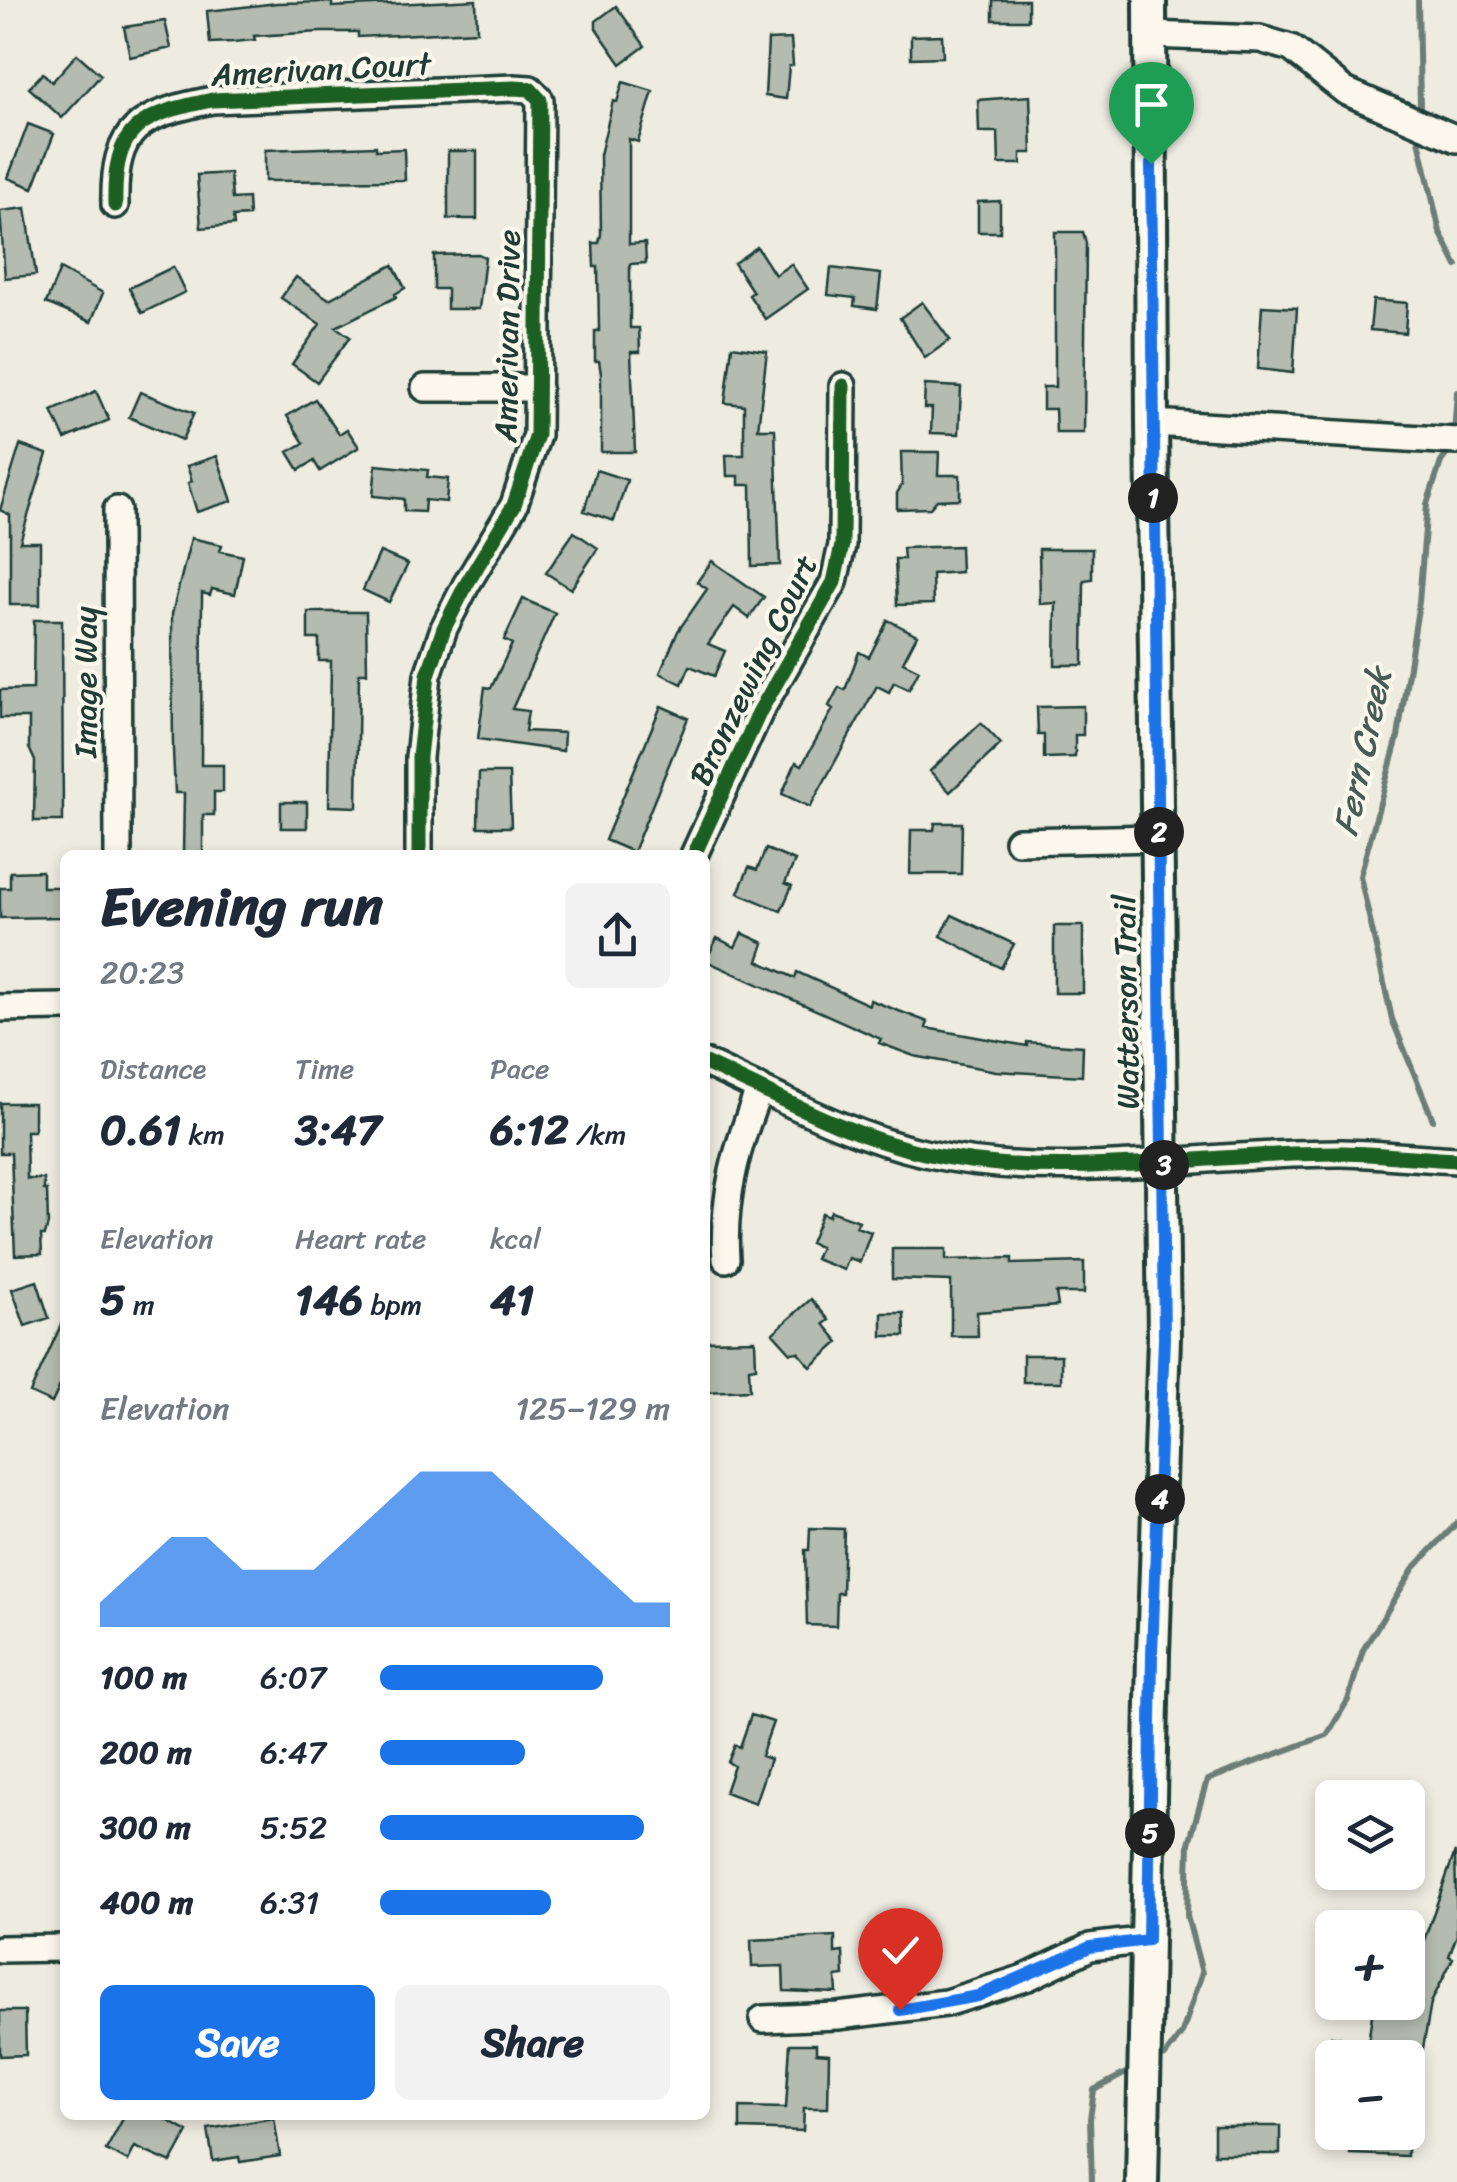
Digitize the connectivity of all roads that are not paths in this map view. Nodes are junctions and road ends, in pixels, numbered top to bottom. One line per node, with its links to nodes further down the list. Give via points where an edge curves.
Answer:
1 (1150, 0): 2 (main road, Watterson Trail)
2 (1150, 35): 4 (street, via 1242,37 1291,48 1346,91); 9 (main road, Watterson Trail)
3 (537, 94): 5 (street, Amerivan Court, via 514,88 297,95 170,109 140,122 126,137 115,172); 8 (street, Amerivan Drive)
4 (1457, 139)
5 (116, 204)
6 (843, 386): 16 (street, Bronzewing Court, via 843,526 834,582 760,711)
7 (425, 388): 8 (street)
8 (538, 388): 15 (street, Amerivan Drive, via 535,445 514,505 451,614 428,674)
9 (1152, 423): 10 (street); 12 (main road, Watterson Trail)
10 (1453, 441)
11 (117, 510): 14 (street, Image Way)
12 (1159, 838): 13 (street); 22 (main road, Watterson Trail)
13 (1018, 841)
14 (118, 850)
15 (419, 850)
16 (696, 850)
17 (0, 1008): 18 (street)
18 (60, 1008)
19 (710, 1065): 20 (street)
20 (760, 1088): 22 (street, via 923,1153 980,1162); 23 (street, via 725,1198)
21 (1457, 1160): 22 (street, via 1341,1153)
22 (1164, 1164): 24 (main road, Watterson Trail)
23 (726, 1259)
24 (1148, 1940): 27 (street, via 1090,1947 1028,1977 946,2003); 28 (main road, Watterson Trail)
25 (60, 1948): 26 (street)
26 (0, 1949)
27 (763, 2020)
28 (1142, 2182)

